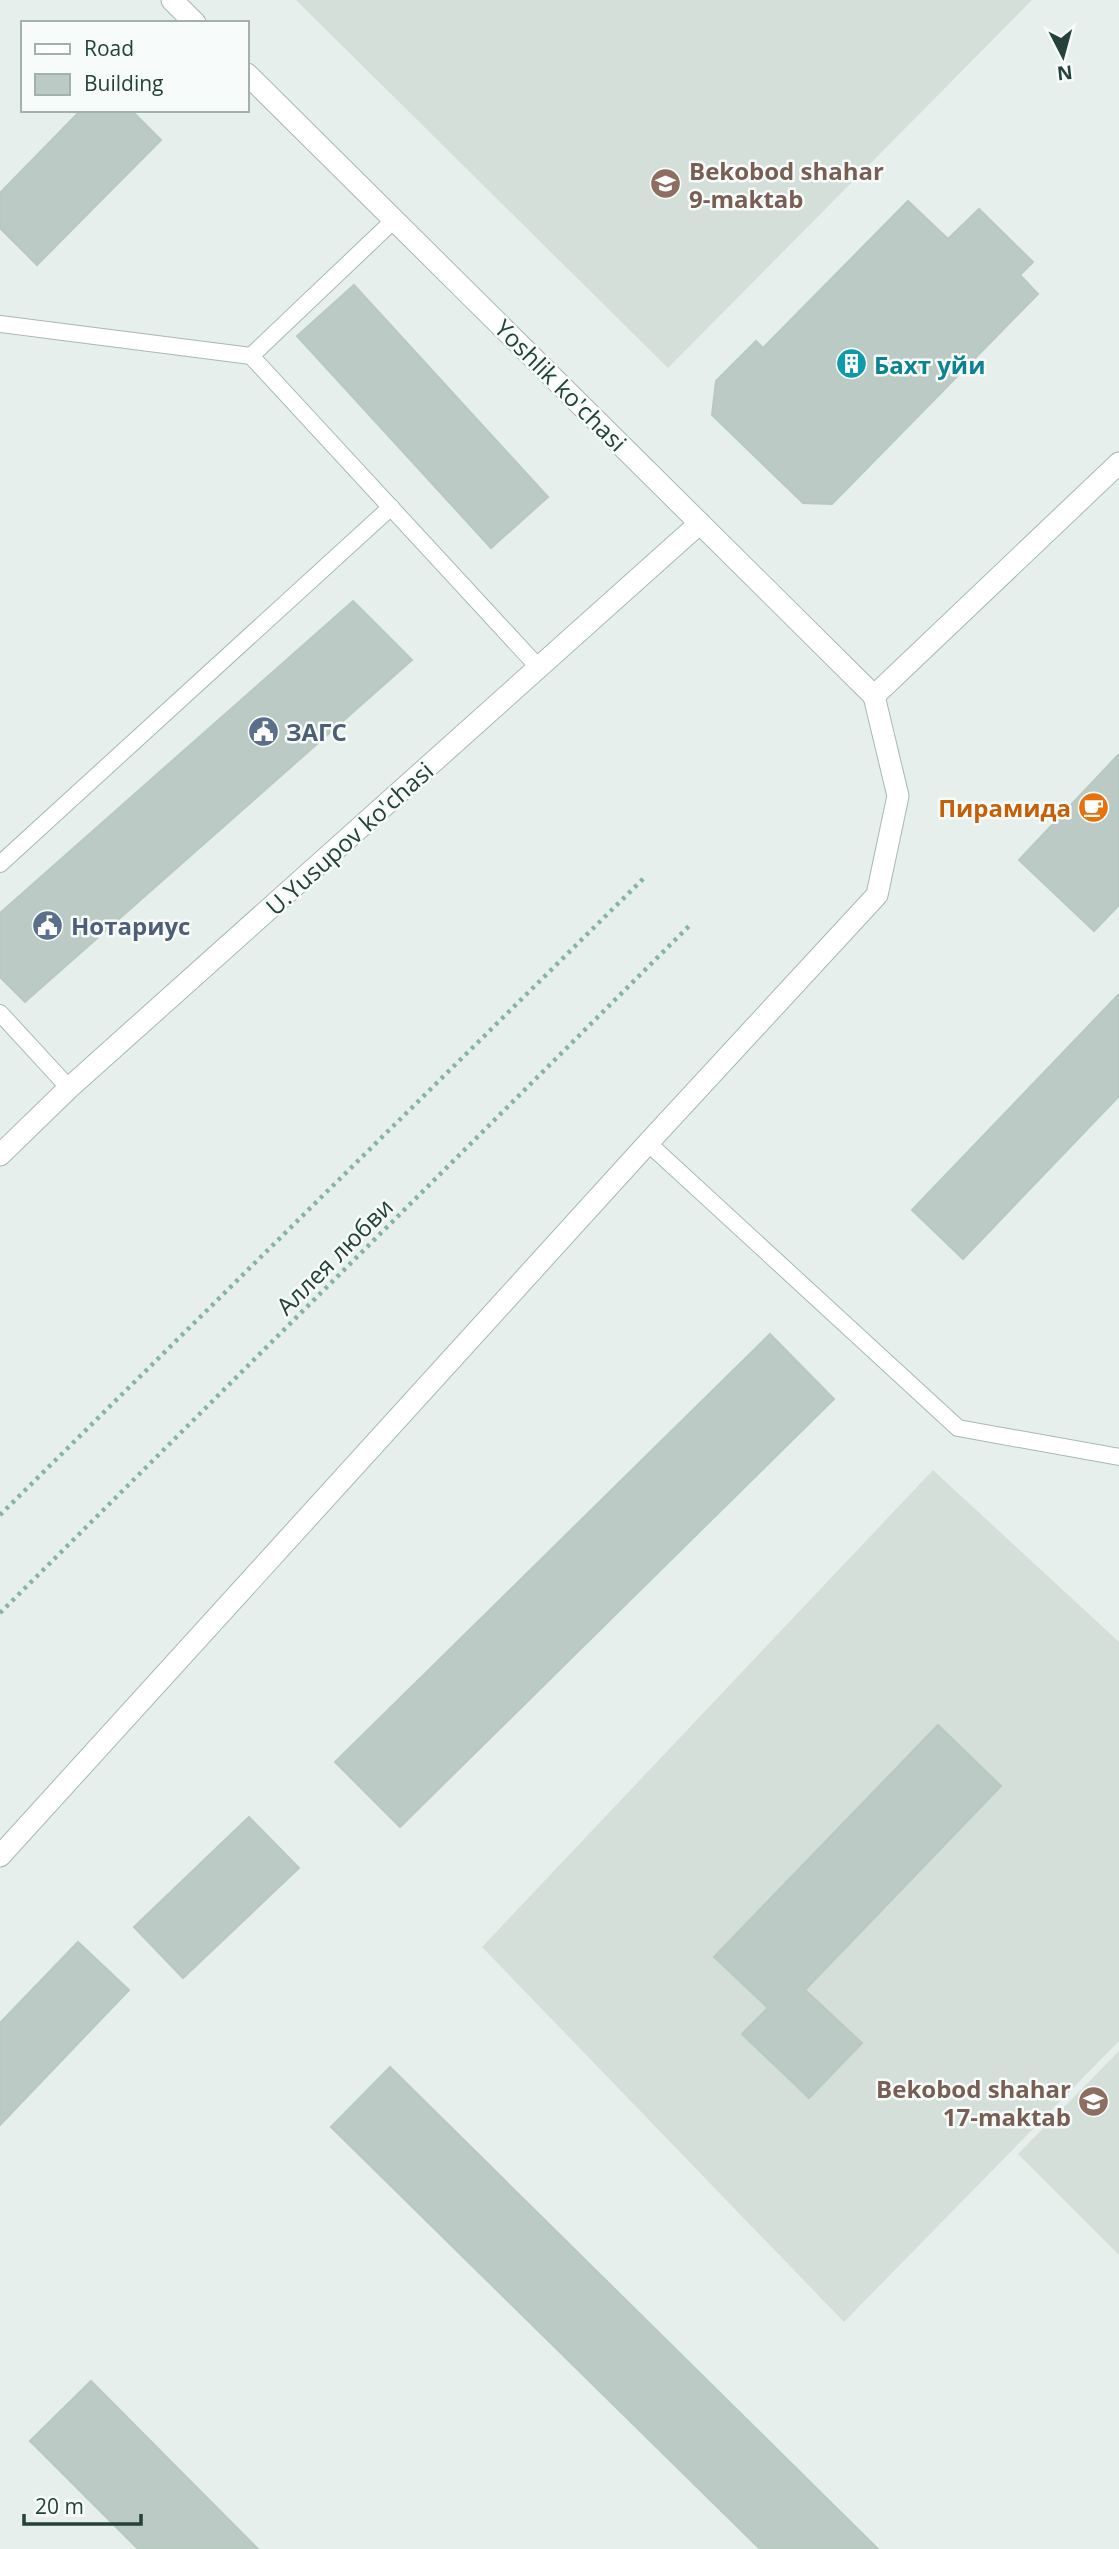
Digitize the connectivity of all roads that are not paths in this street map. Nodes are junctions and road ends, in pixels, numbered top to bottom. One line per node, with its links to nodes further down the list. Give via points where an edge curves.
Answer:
1 (172, 0): 2 (street)
2 (193, 21)
3 (248, 75): 4 (street, Yoshlik ko'chasi)
4 (394, 220): 6 (lane); 9 (street, Yoshlik ko'chasi)
5 (0, 324): 6 (lane)
6 (251, 356): 8 (lane)
7 (1119, 463): 11 (street)
8 (391, 507): 10 (lane); 12 (lane)
9 (701, 523): 10 (street, U.Yusupov ko'chasi); 11 (street, Yoshlik ko'chasi)
10 (540, 669): 14 (street, U.Yusupov ko'chasi)
11 (874, 696): 15 (street, via 898,796 877,895)
12 (0, 864)
13 (0, 1013): 14 (lane)
14 (69, 1088): 16 (street, U.Yusupov ko'chasi)
15 (648, 1143): 17 (lane, via 958,1428); 18 (street)
16 (0, 1155)
17 (1119, 1457)
18 (0, 1856)

